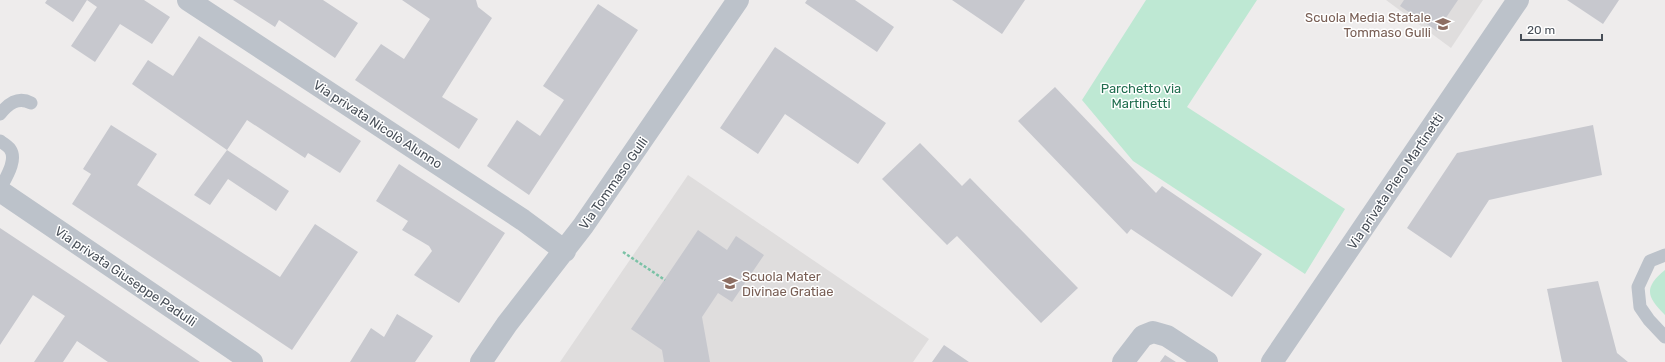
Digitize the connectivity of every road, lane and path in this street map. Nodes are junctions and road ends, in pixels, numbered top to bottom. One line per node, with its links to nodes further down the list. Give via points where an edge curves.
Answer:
1 (188, 0): 8 (street, Via privata Nicolò Alunno, via 523,220)
2 (738, 0): 8 (street, Via Tommaso Gulli)
3 (1518, 0): 17 (street, Via privata Piero Martinetti)
4 (31, 103): 5 (lane, via 24,99 17,100)
5 (0, 114)
6 (0, 141): 7 (lane, via 10,149 12,155 12,163)
7 (0, 190): 13 (street, Via privata Giuseppe Padulli)
8 (566, 251): 14 (street, Via Tommaso Gulli, via 507,324)
9 (623, 252): 11 (path)
10 (1665, 255): 12 (lane, via 1650,261 1638,287 1640,307)
11 (665, 280)
12 (1665, 337)
13 (252, 362)
14 (481, 362)
15 (1123, 362): 16 (street, via 1143,336 1153,332 1167,336)
16 (1207, 362)
17 (1272, 362)

